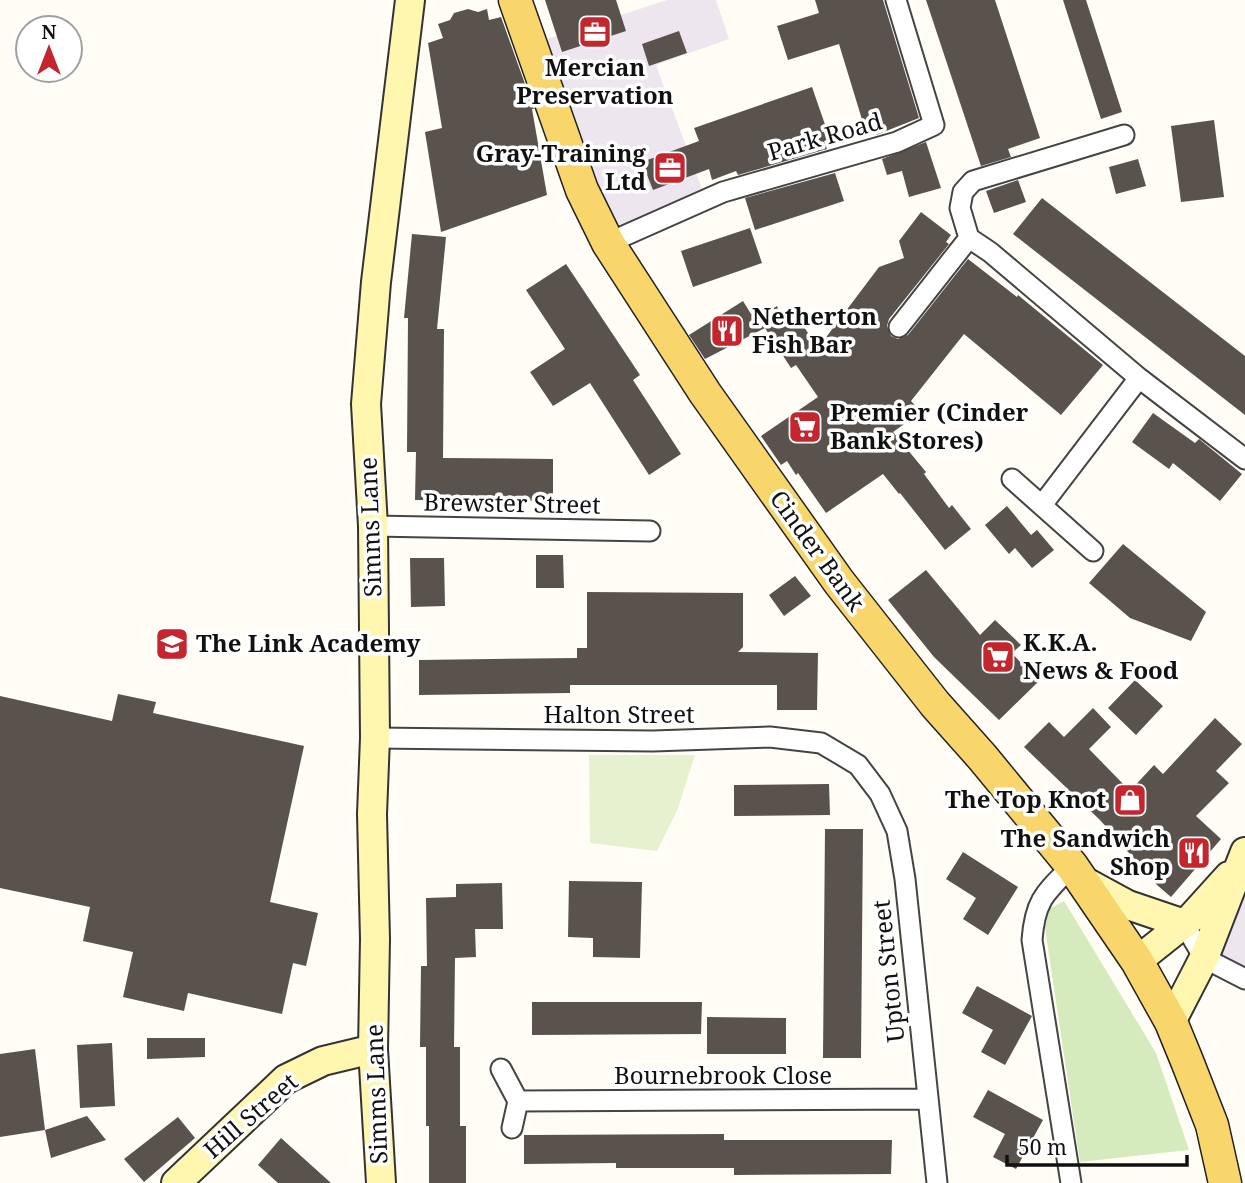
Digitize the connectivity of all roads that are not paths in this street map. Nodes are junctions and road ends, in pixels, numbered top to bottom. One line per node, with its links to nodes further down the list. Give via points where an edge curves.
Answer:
1 (515, 0): 6 (main road, Cinder Bank, via 582,190)
2 (896, 0): 6 (street, Park Road, via 934,125 897,142 723,192)
3 (413, 5): 12 (street, Simms Lane, via 376,282 366,404)
4 (1124, 135): 5 (street, via 973,181 963,192 960,208)
5 (970, 238): 7 (street); 8 (street)
6 (608, 243): 18 (main road, Cinder Bank, via 705,393 872,626)
7 (899, 327)
8 (1139, 378): 9 (street); 11 (street)
9 (1245, 459)
10 (1012, 479): 11 (street)
11 (1042, 505): 14 (street)
12 (373, 526): 13 (street, Brewster Street); 15 (street, Simms Lane)
13 (650, 531)
14 (1093, 551)
15 (375, 738): 16 (street, Halton Street, via 653,741 770,737 821,743); 24 (street, Simms Lane)
16 (858, 765): 26 (street, Upton Street, via 880,794 897,831)
17 (1242, 858): 19 (street); 20 (street)
18 (1077, 873): 19 (street, via 1128,905); 21 (main road, Cinder Bank); 32 (street, via 1045,894 1034,916 1032,940)
19 (1184, 924): 20 (street); 21 (street)
20 (1204, 958): 22 (street); 23 (street)
21 (1137, 961): 23 (main road, Cinder Bank)
22 (1245, 979)
23 (1171, 1021): 33 (main road, Cinder Bank, via 1212,1125)
24 (373, 1049): 29 (street, Hill Street, via 323,1061 286,1079); 30 (street, Simms Lane)
25 (501, 1069): 27 (street)
26 (927, 1099): 27 (street, Bournebrook Close); 31 (street, Upton Street)
27 (518, 1101): 28 (street)
28 (512, 1128)
29 (176, 1183)
30 (381, 1183)
31 (937, 1183)
32 (1071, 1183)
33 (1225, 1183)

